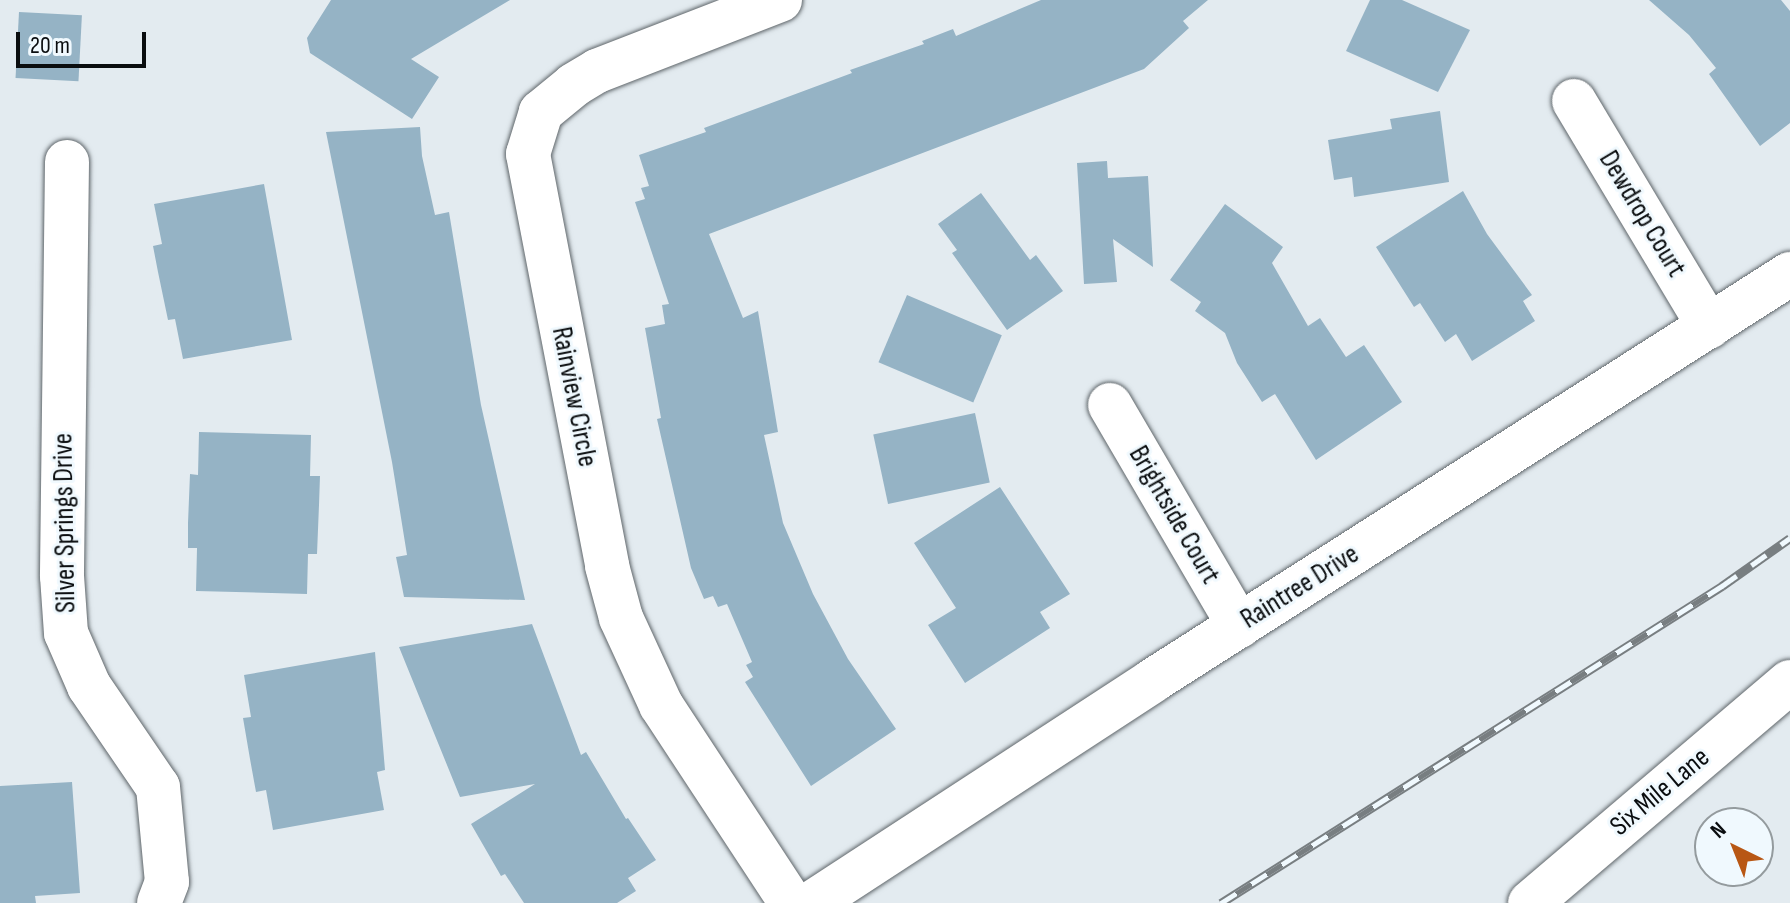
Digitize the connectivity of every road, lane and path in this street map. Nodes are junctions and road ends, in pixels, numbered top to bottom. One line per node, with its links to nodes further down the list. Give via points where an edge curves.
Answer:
1 (780, 0): 10 (street, Rainview Circle, via 597,71 574,85 541,112 528,154 621,618 661,705)
2 (1574, 101): 5 (street, Dewdrop Court)
3 (67, 162): 9 (street, Silver Springs Drive, via 62,576 66,633 89,686 158,787 167,882)
4 (1790, 274): 5 (street, Raintree Drive)
5 (1709, 327): 7 (street, Raintree Drive)
6 (1110, 405): 7 (street, Brightside Court)
7 (1239, 626): 11 (street, Raintree Drive)
8 (1790, 682): 12 (street, Six Mile Lane)
9 (159, 903)
10 (791, 903)
11 (812, 903)
12 (1530, 903)

